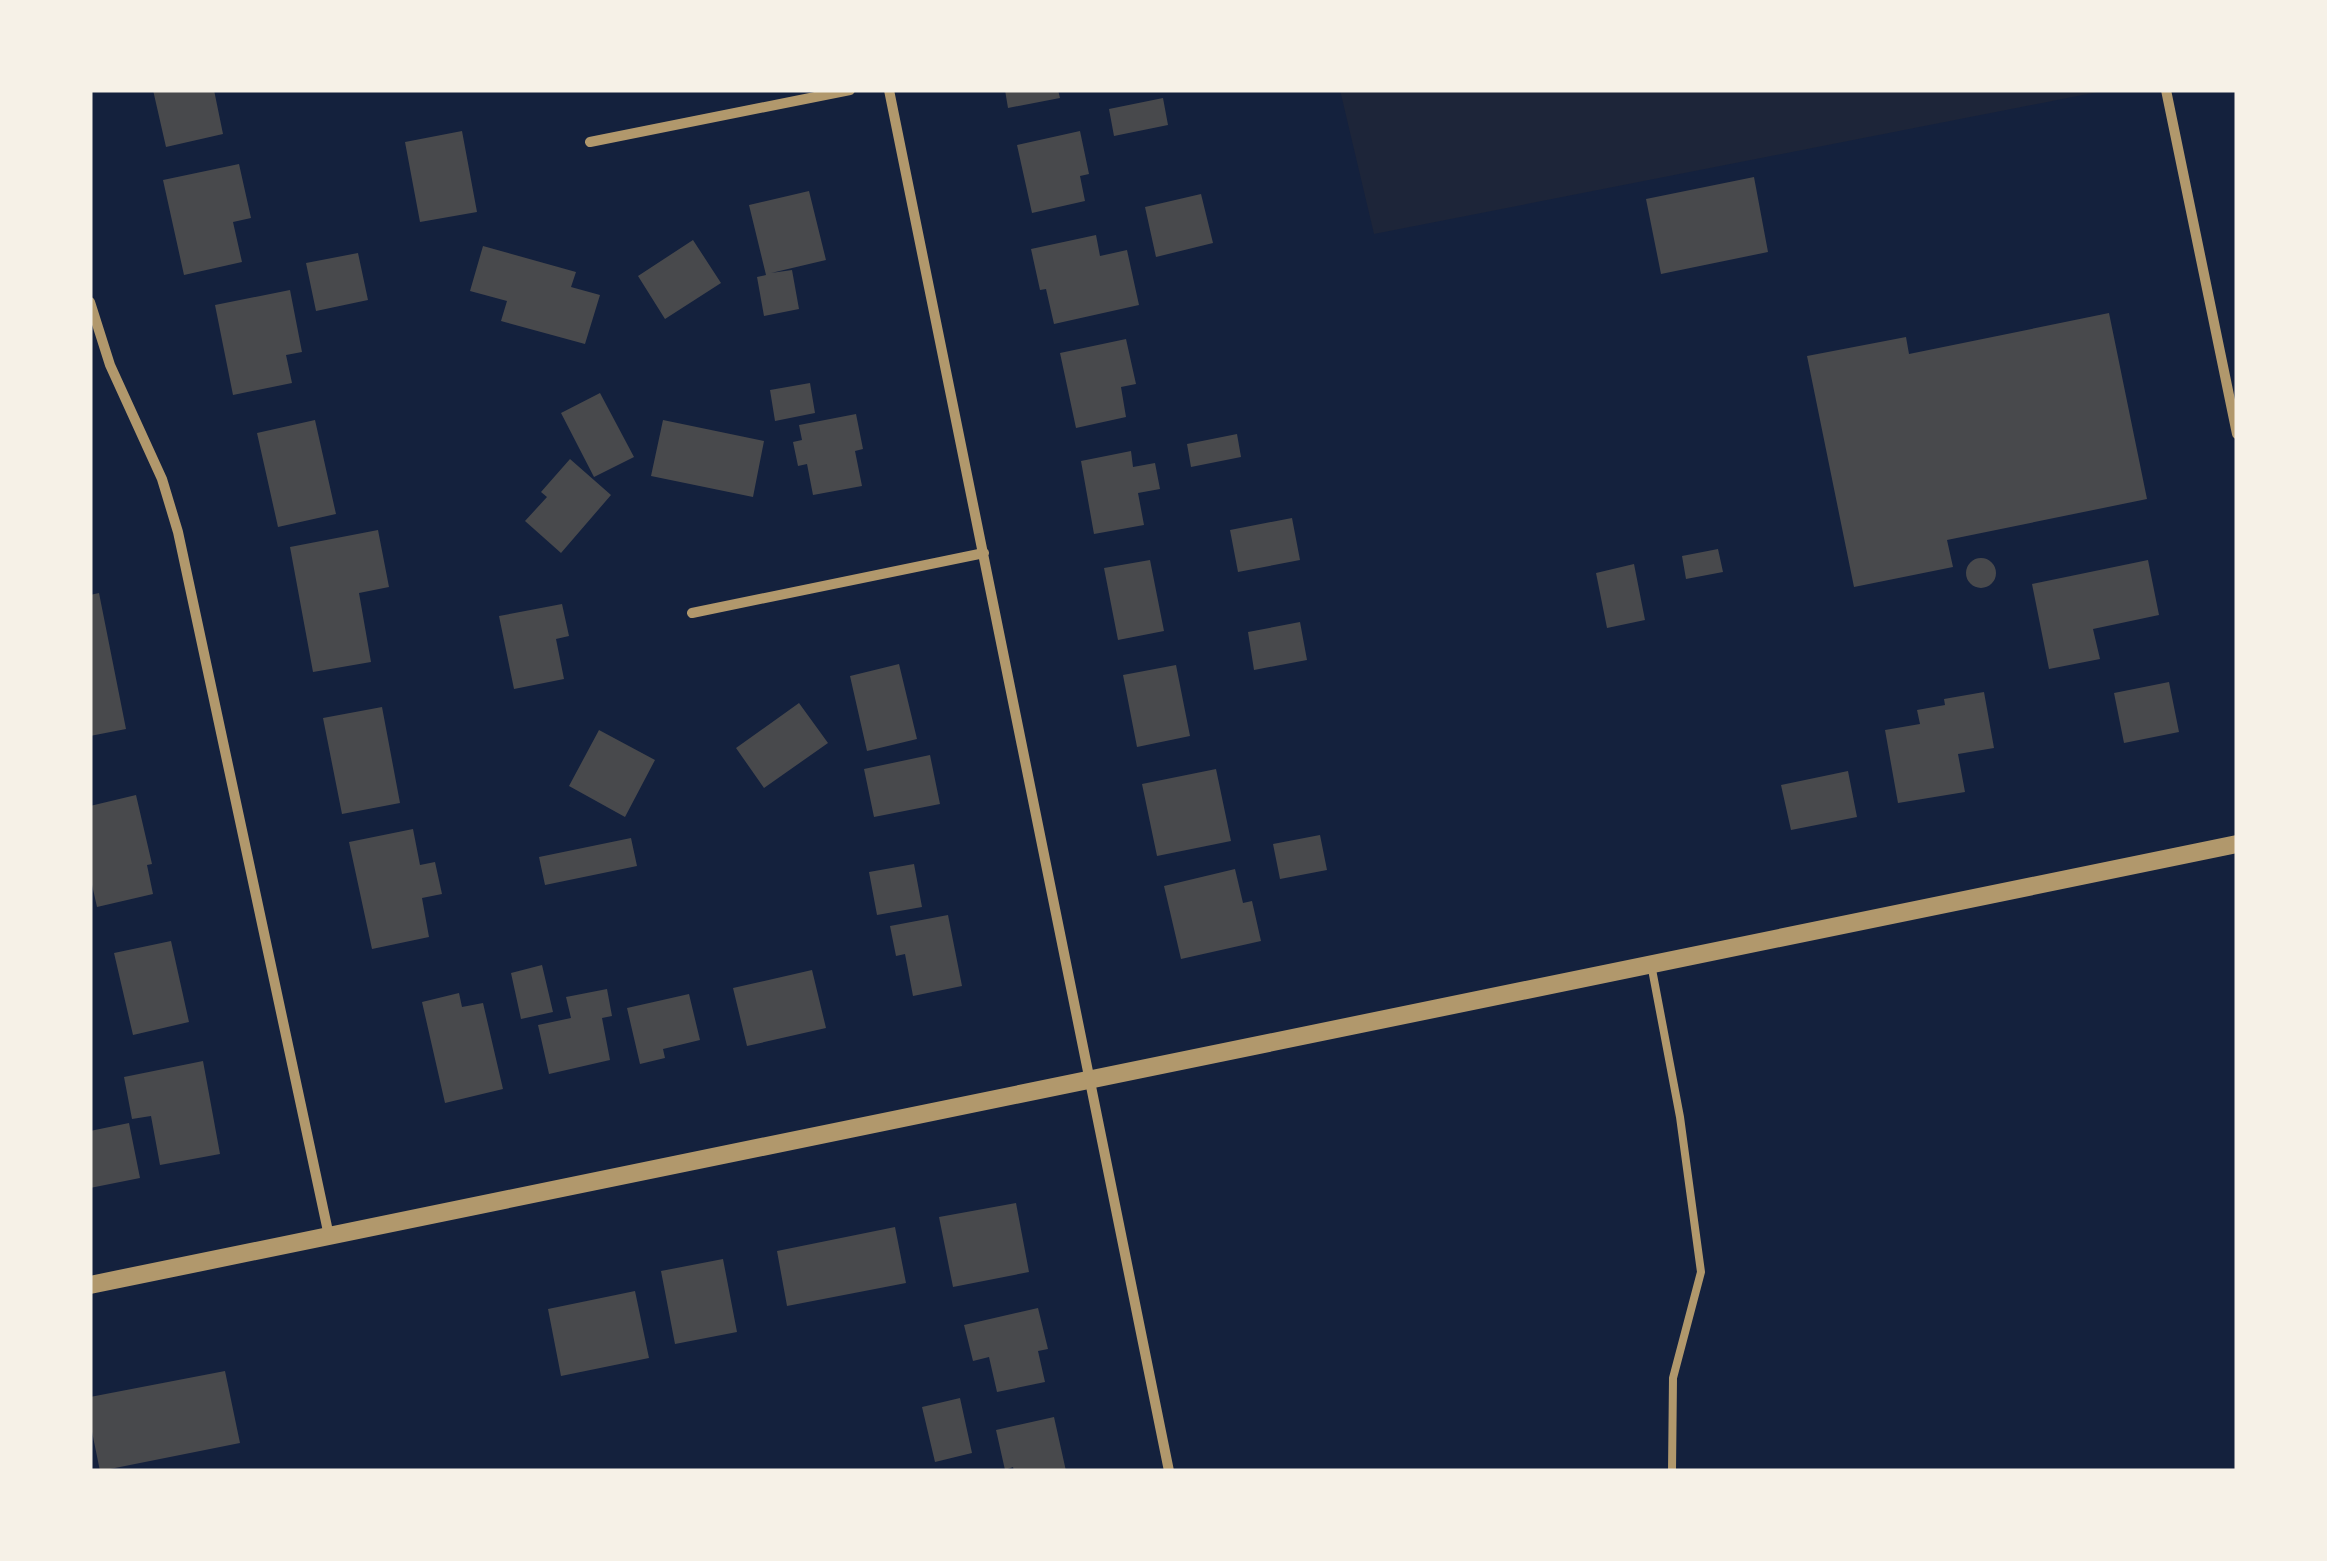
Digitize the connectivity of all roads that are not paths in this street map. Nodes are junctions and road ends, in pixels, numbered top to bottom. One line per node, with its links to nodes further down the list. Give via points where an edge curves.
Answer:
1 (850, 90): 4 (street)
2 (889, 90): 7 (street)
3 (2166, 90): 6 (street)
4 (590, 142)
5 (90, 302): 12 (street, via 178,532)
6 (2237, 434)
7 (984, 553): 8 (street); 11 (street)
8 (692, 613)
9 (2237, 844): 10 (street)
10 (1651, 964): 11 (street); 15 (lane, via 1701,1272 1672,1378)
11 (1090, 1080): 12 (street); 14 (street)
12 (329, 1236): 13 (street)
13 (90, 1285)
14 (1169, 1471)
15 (1672, 1471)

